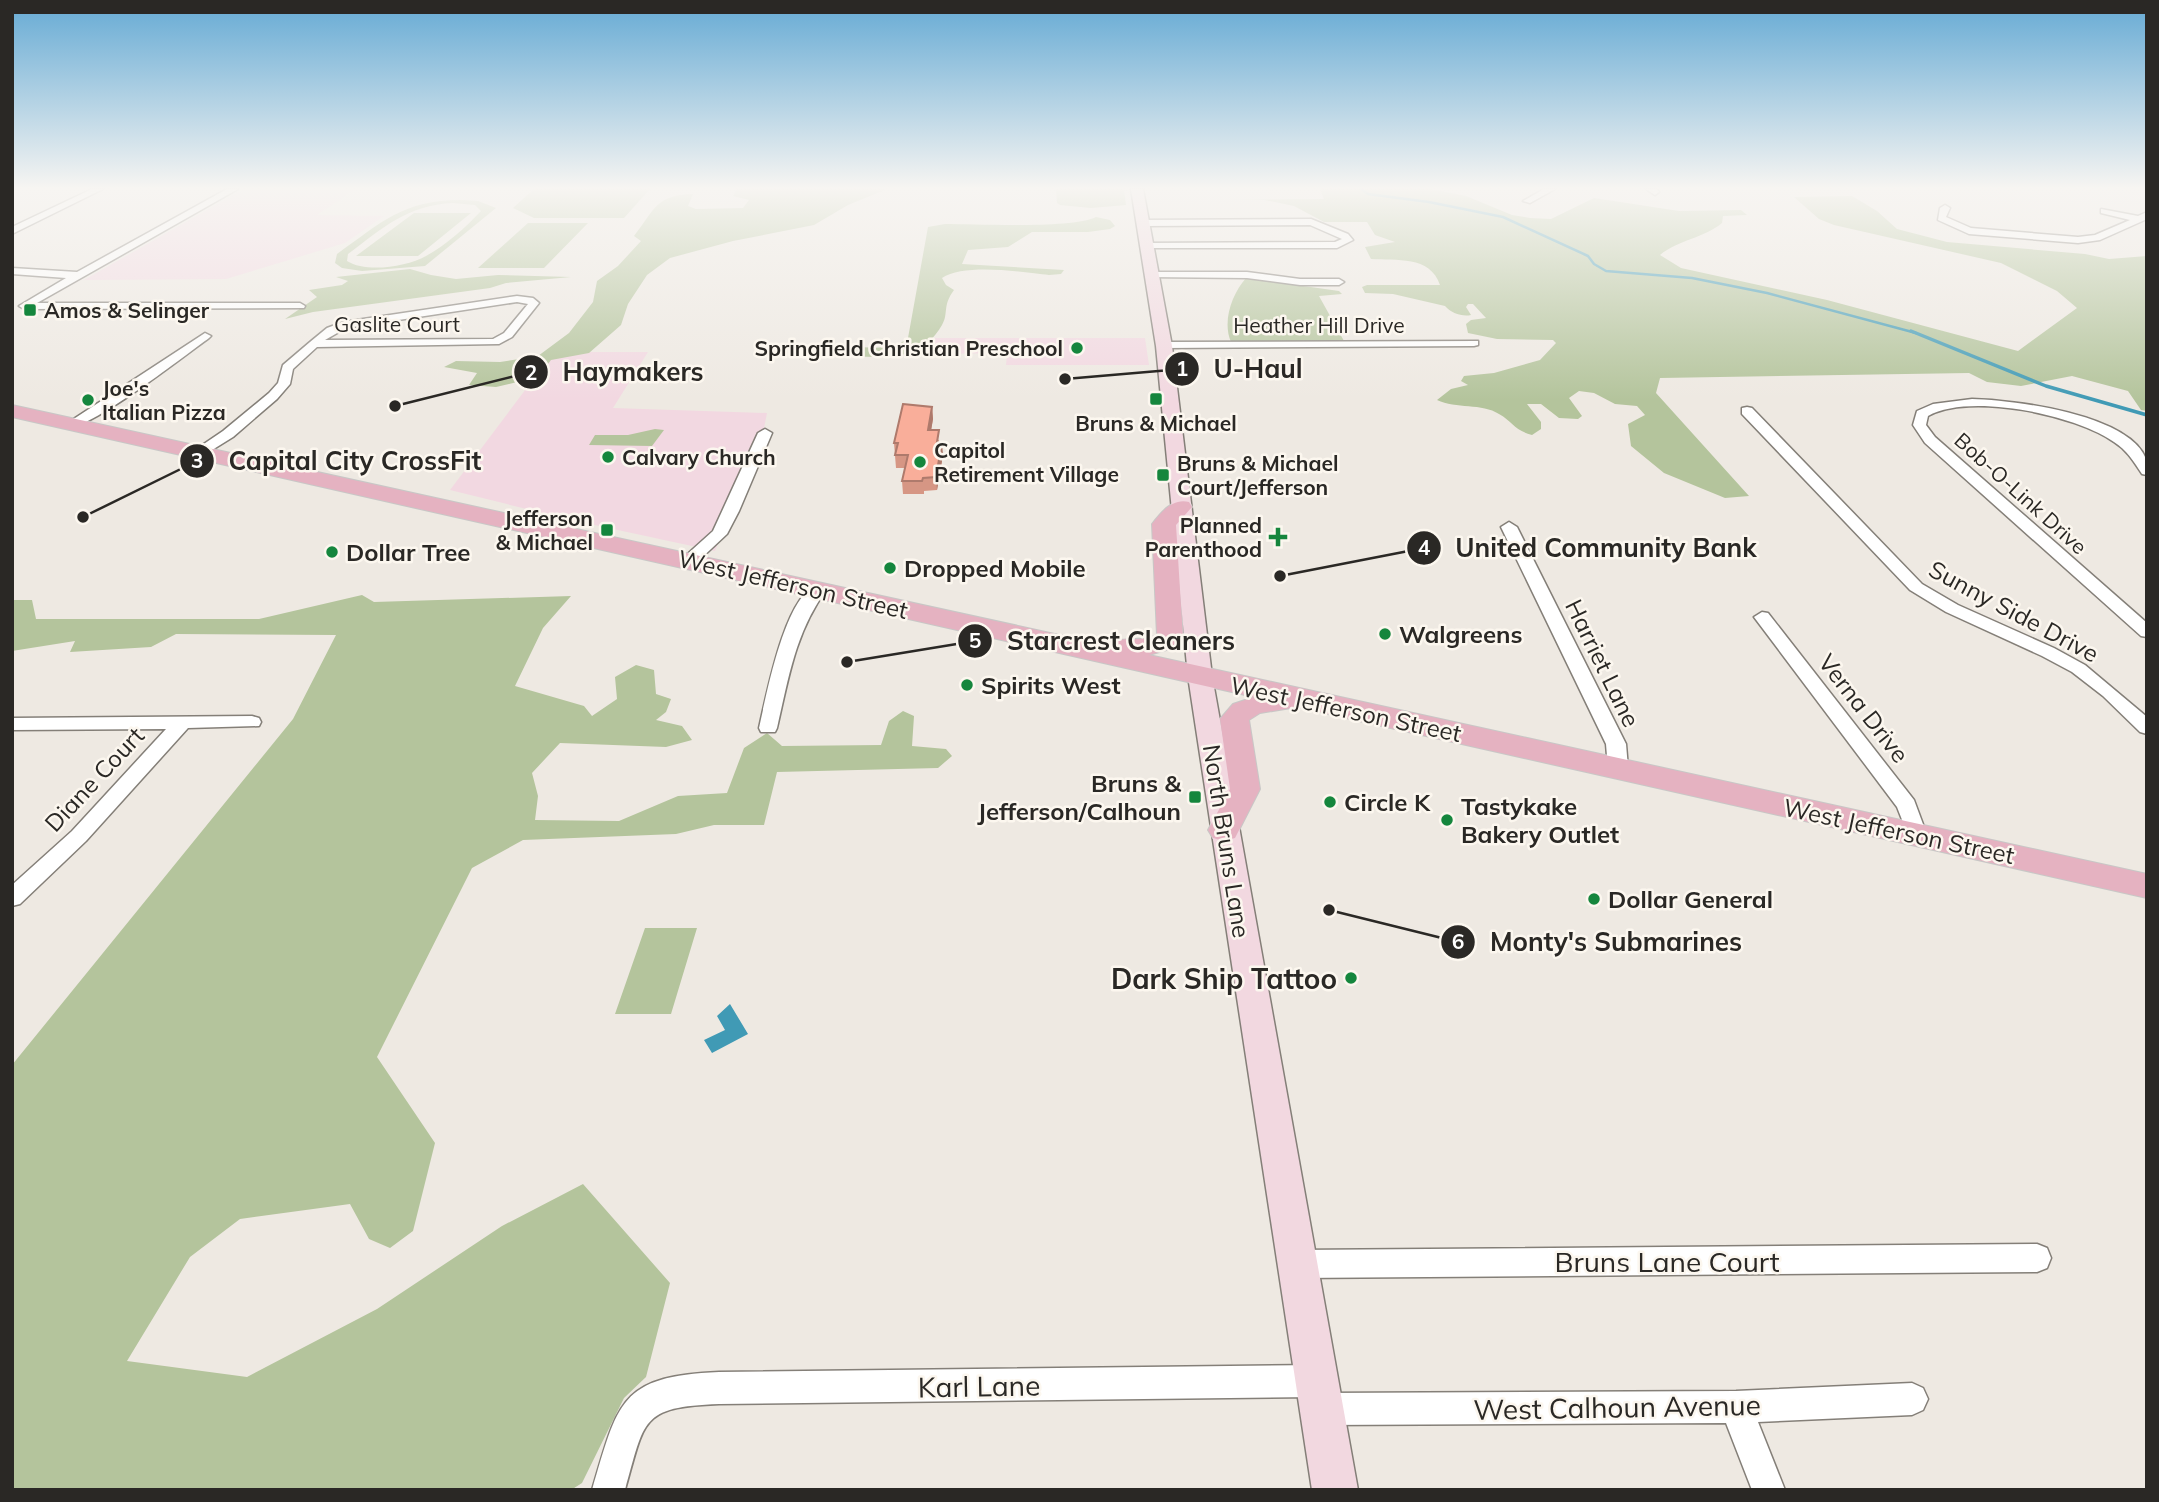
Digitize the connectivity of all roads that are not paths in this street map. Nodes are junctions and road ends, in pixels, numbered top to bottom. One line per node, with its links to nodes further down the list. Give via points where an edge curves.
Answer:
1 (109, 259): 4 (street)
2 (1149, 259): 5 (main road, North Bruns Lane)
3 (13, 271): 4 (street)
4 (81, 275): 7 (street)
5 (1152, 275): 6 (street); 13 (main road, North Bruns Lane)
6 (1339, 282)
7 (24, 306): 8 (street); 9 (street)
8 (300, 306)
9 (12, 313)
10 (205, 335): 16 (street)
11 (1474, 343): 13 (street, Heather Hill Drive)
12 (314, 344): 12 (street, Gaslite Court, via 331,330 351,324 517,299 534,303 508,335 495,342); 18 (street, via 288,369 281,389 228,435)
13 (1164, 345): 20 (main road, North Bruns Lane)
14 (12, 411): 16 (main road, West Jefferson Street)
15 (1747, 411): 33 (street, Sunny Side Drive, via 1916,587 2068,662)
16 (74, 424): 18 (main road, West Jefferson Street)
17 (765, 433): 22 (street, via 719,534)
18 (199, 452): 22 (main road, West Jefferson Street)
19 (2147, 471): 25 (street, Bob-O-Link Drive, via 2130,448 2092,426 2036,408 1972,401 1930,408 1919,421 1924,434)
20 (1181, 507): 26 (main road, via 1164,524 1170,638 1145,648); 27 (main road, North Bruns Lane)
21 (1509, 527): 34 (street, Harriet Lane, via 1616,744)
22 (690, 561): 23 (main road, West Jefferson Street)
23 (818, 590): 26 (main road, West Jefferson Street); 32 (street, via 808,601 787,649)
24 (1762, 617): 36 (street, Verna Drive, via 1907,805)
25 (2147, 632)
26 (1066, 646): 27 (main road, West Jefferson Street)
27 (1200, 676): 28 (main road, West Jefferson Street); 35 (main road, North Bruns Lane)
28 (1311, 701): 34 (main road, West Jefferson Street); 35 (main road, via 1257,705 1238,713 1233,726 1245,789)
29 (252, 722): 30 (street)
30 (182, 723): 31 (street); 38 (street, Diane Court, via 79,836)
31 (12, 724)
32 (768, 728)
33 (2147, 728)
34 (1618, 768): 36 (main road, West Jefferson Street)
35 (1224, 830): 40 (main road, North Bruns Lane)
36 (1917, 835): 37 (main road, West Jefferson Street)
37 (2147, 886)
38 (12, 898)
39 (2037, 1258): 40 (street, Bruns Lane Court)
40 (1297, 1264): 41 (main road, North Bruns Lane)
41 (1320, 1395): 43 (street, West Calhoun Avenue); 44 (street, Karl Lane, via 710,1388 665,1394 643,1404 631,1422); 45 (main road, North Bruns Lane)
42 (1912, 1399): 43 (street, West Calhoun Avenue)
43 (1736, 1406): 46 (street)
44 (608, 1490)
45 (1335, 1490)
46 (1769, 1490)

